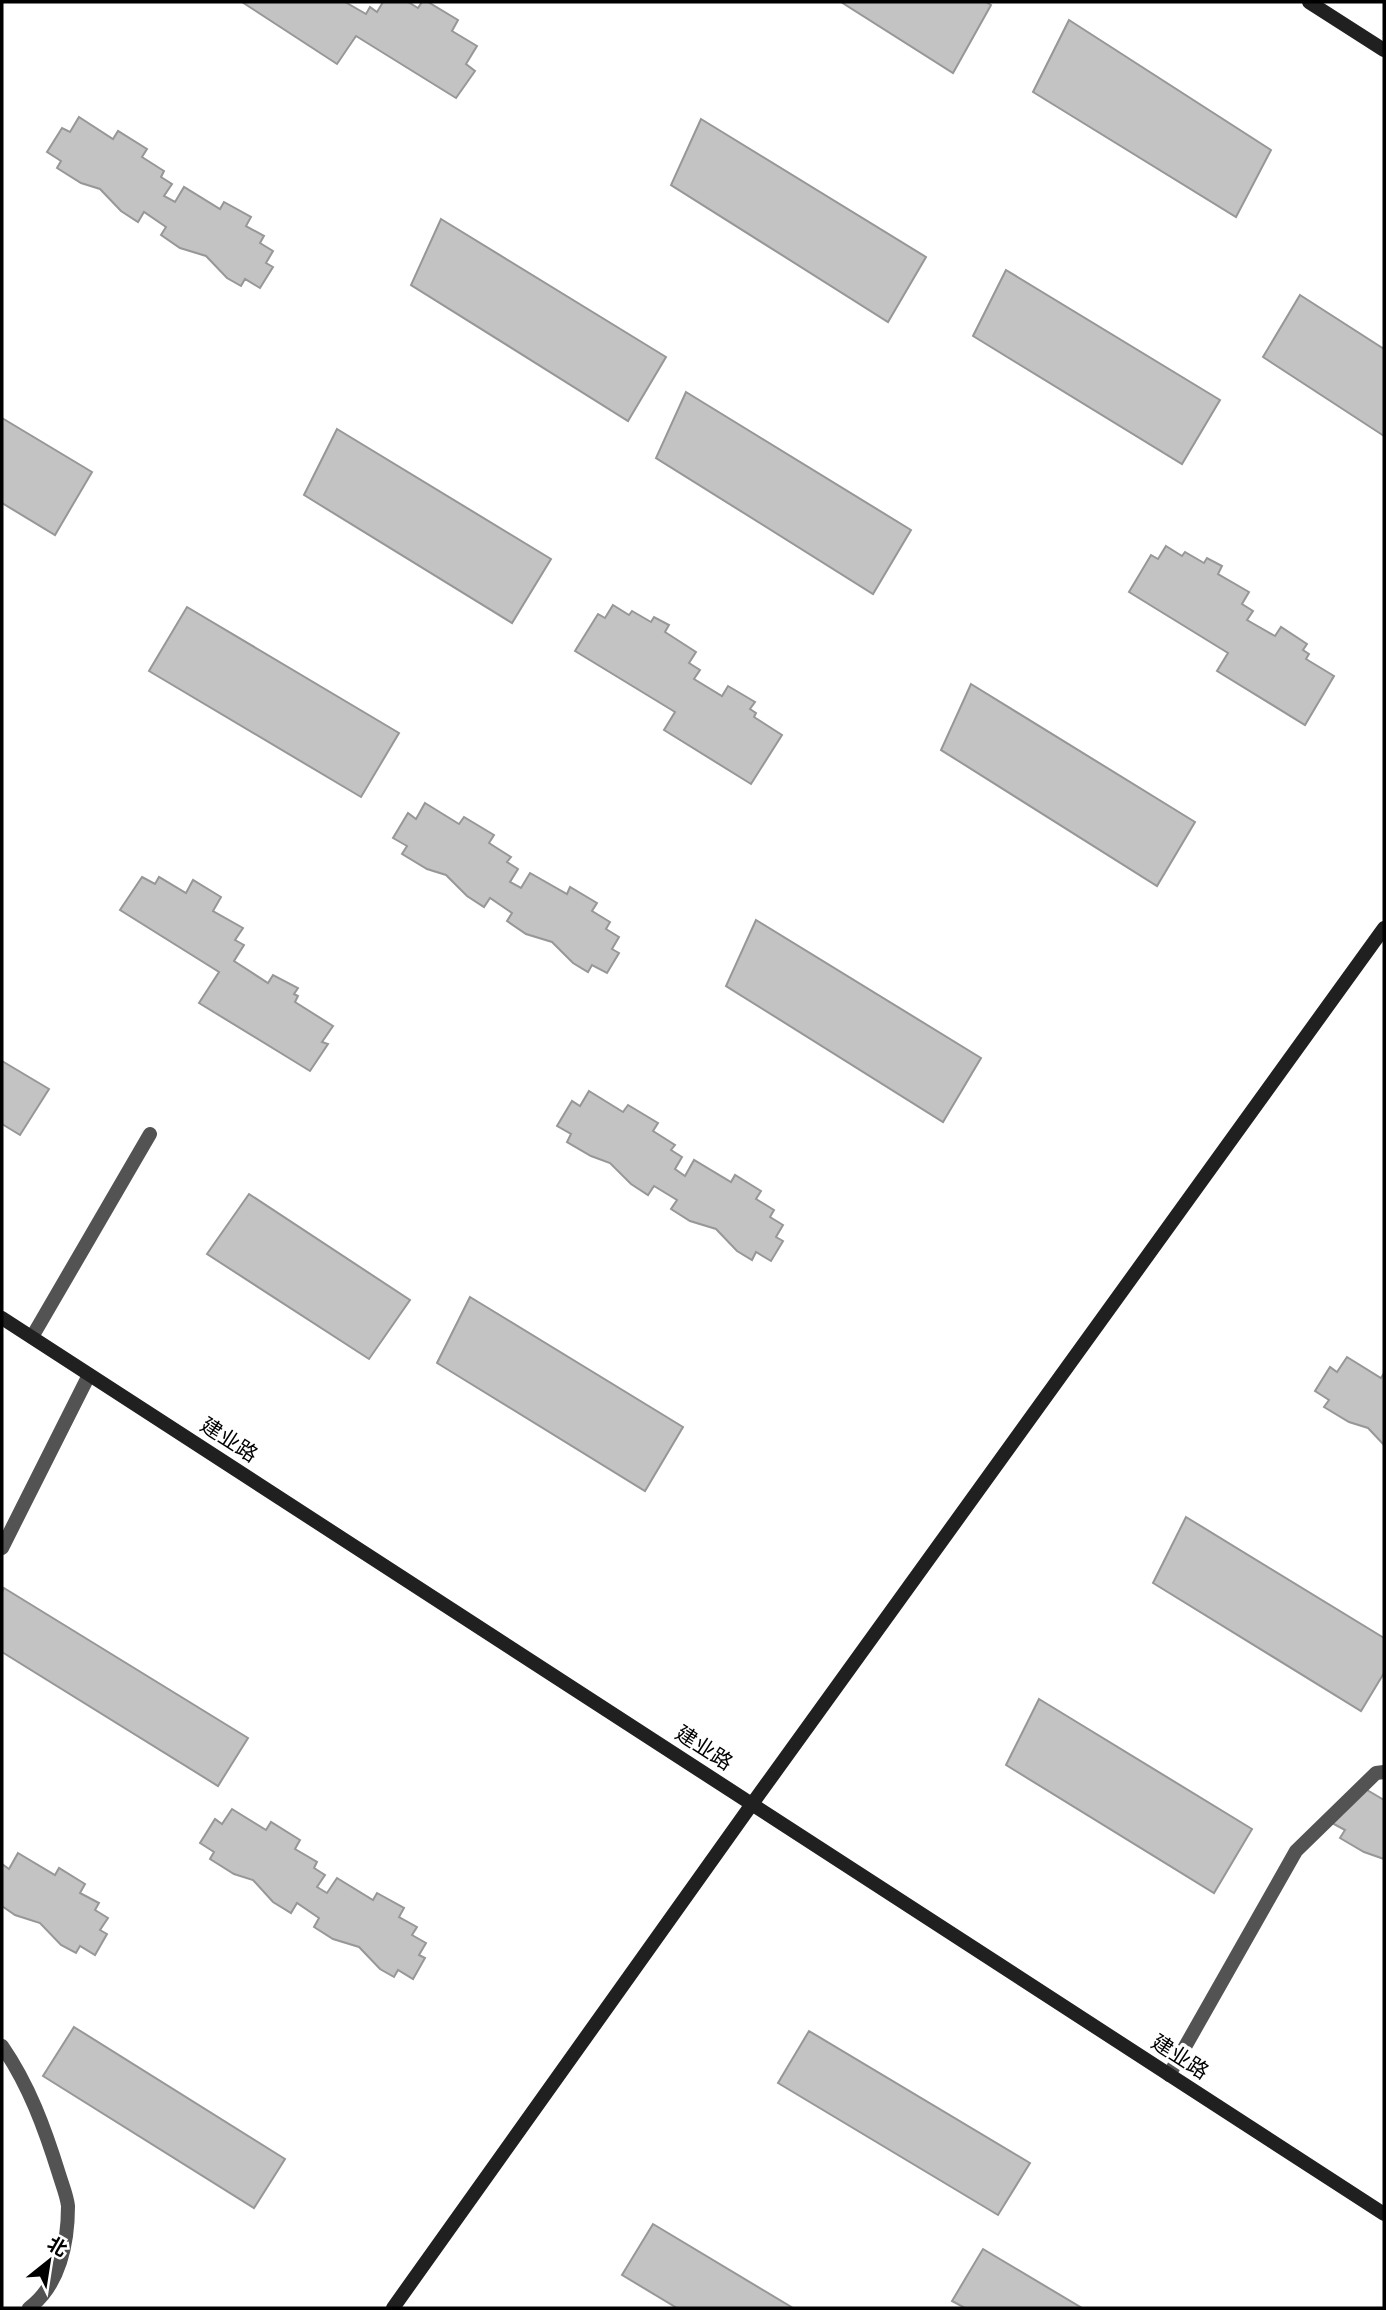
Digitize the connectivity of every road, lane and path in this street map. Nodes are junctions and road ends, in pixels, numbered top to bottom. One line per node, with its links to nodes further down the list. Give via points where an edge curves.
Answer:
1 (1309, 2): 2 (street)
2 (1384, 50)
3 (1384, 928): 10 (street)
4 (150, 1134): 6 (street)
5 (2, 1318): 6 (street, 建业路)
6 (32, 1338): 7 (street, 建业路)
7 (89, 1375): 8 (street); 10 (street, 建业路)
8 (2, 1548)
9 (1384, 1772): 12 (street, via 1376,1773 1296,1851)
10 (752, 1804): 12 (street, 建业路); 15 (street)
11 (2, 2046): 14 (street, via 43,2123 68,2203 62,2262 40,2300)
12 (1169, 2074): 13 (street, 建业路)
13 (1384, 2214)
14 (29, 2308)
15 (393, 2308)

